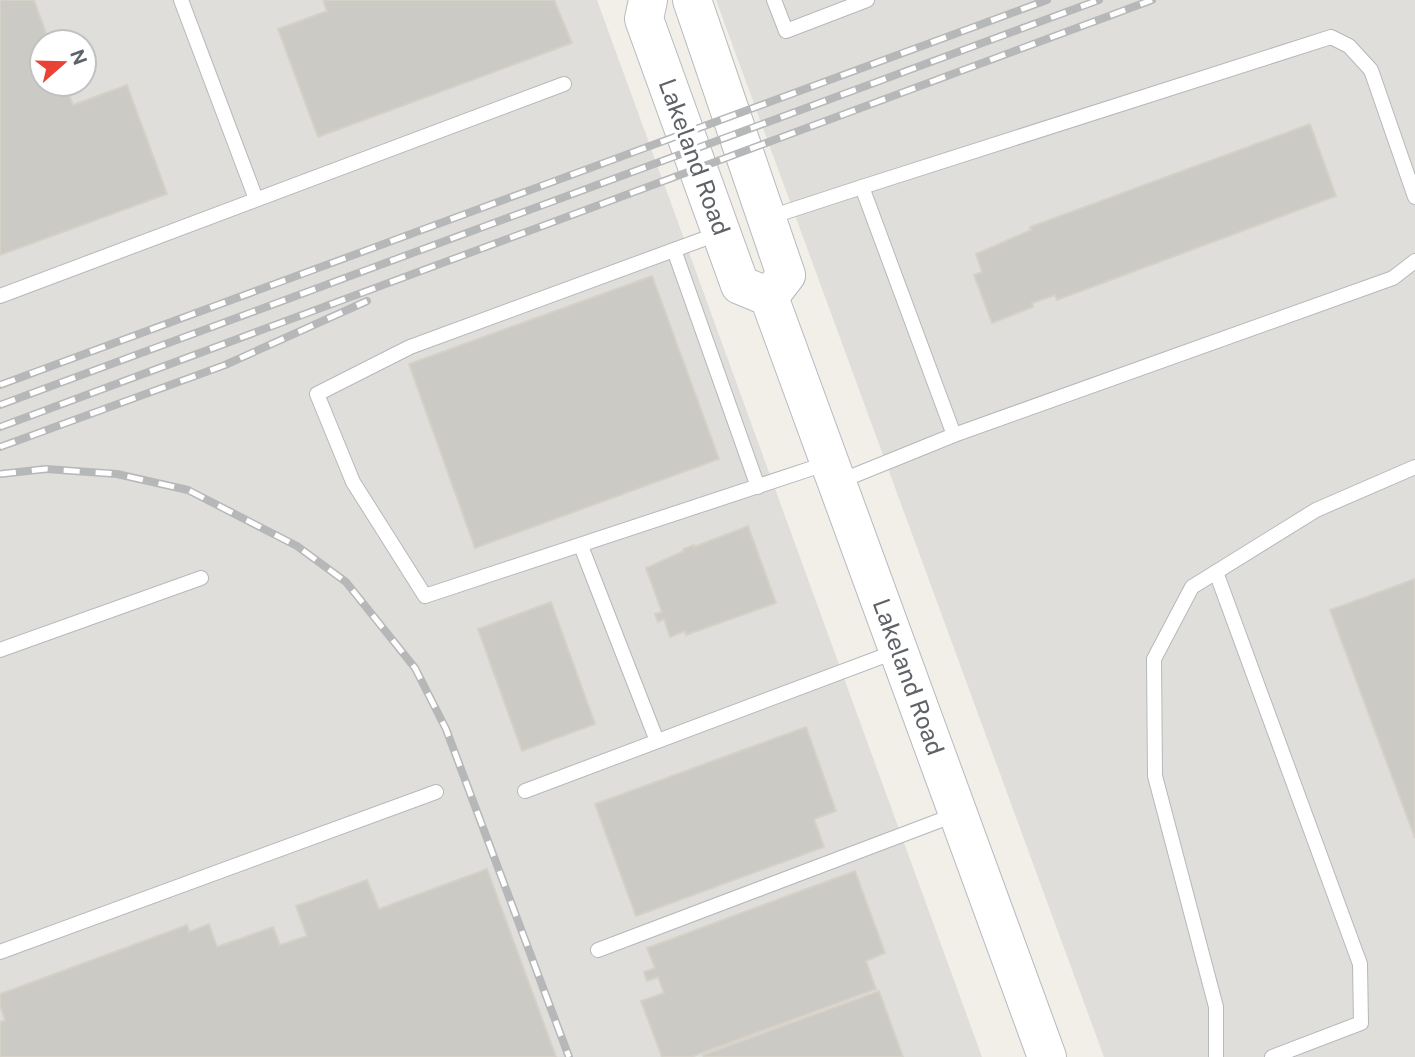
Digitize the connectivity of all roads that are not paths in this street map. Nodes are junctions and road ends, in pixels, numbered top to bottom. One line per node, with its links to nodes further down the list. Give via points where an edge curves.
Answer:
1 (181, 0): 9 (lane)
2 (648, 0): 11 (street, Lakeland Road, via 644,19)
3 (692, 0): 10 (street, Lakeland Road)
4 (774, 0): 5 (lane, via 786,31)
5 (867, 0)
6 (564, 84): 9 (lane)
7 (862, 187): 8 (lane, via 1331,37 1349,46 1371,70); 10 (lane); 16 (lane)
8 (1415, 197)
9 (256, 198): 14 (lane)
10 (768, 218): 15 (street, Lakeland Road, via 786,275)
11 (722, 232): 12 (lane); 15 (street, Lakeland Road, via 740,285)
12 (674, 250): 19 (lane); 20 (lane, via 410,347 317,394 353,482 425,596)
13 (1415, 261): 16 (lane, via 1393,278)
14 (0, 296)
15 (769, 297): 18 (street, Lakeland Road)
16 (954, 435): 18 (lane)
17 (1415, 467): 21 (lane, via 1316,510)
18 (834, 472): 19 (lane); 24 (street, Lakeland Road)
19 (758, 486): 20 (lane)
20 (581, 546): 25 (lane)
21 (1216, 572): 32 (lane, via 1192,587 1154,659 1155,776 1216,1007); 33 (lane, via 1360,964 1361,1023)
22 (201, 578): 23 (lane)
23 (0, 650)
24 (899, 651): 25 (lane); 28 (street, Lakeland Road)
25 (657, 741): 26 (lane)
26 (524, 790)
27 (436, 792): 30 (lane)
28 (958, 814): 29 (lane); 31 (street, Lakeland Road)
29 (598, 950)
30 (0, 953)
31 (1048, 1057)
32 (1216, 1057)
33 (1272, 1057)

